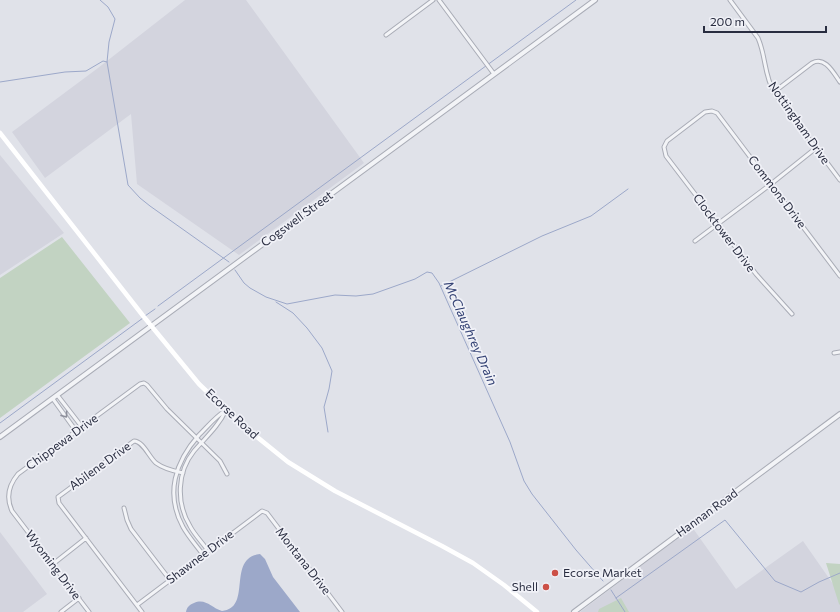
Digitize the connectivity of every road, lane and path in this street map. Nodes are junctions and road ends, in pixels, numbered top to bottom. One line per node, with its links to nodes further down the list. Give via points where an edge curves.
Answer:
1 (433, 0): 5 (street)
2 (439, 0): 6 (street)
3 (595, 0): 6 (street, Cogswell Street)
4 (730, 0): 8 (street, Nottingham Drive, via 758,38 766,76)
5 (386, 35)
6 (494, 74): 18 (street, Cogswell Street)
7 (840, 82): 8 (street, via 826,64 820,61 812,63)
8 (774, 92): 11 (street, Nottingham Drive)
9 (0, 133): 18 (main road, Ecorse Road)
10 (664, 147): 13 (street, Commons Drive, via 667,141 705,112 712,111 719,116); 14 (street, Clocktower Drive, via 666,156)
11 (816, 148): 12 (street, Nottingham Drive); 13 (street)
12 (840, 180)
13 (771, 184): 14 (street); 16 (street, Commons Drive)
14 (718, 224): 15 (street); 17 (street, Clocktower Drive, via 756,274)
15 (695, 241)
16 (840, 276)
17 (792, 314)
18 (152, 326): 21 (street, Cogswell Street); 23 (main road, Ecorse Road, via 199,384)
19 (840, 352): 20 (street)
20 (834, 353)
21 (58, 396): 22 (street, Cogswell Street); 25 (street)
22 (53, 399): 26 (street, one-way to 26); 27 (street, Cogswell Street)
23 (226, 410): 28 (street); 29 (street, via 221,421); 46 (main road, Ecorse Road, via 259,440 298,469 473,563)
24 (840, 414): 47 (street, Hannan Road)
25 (82, 427): 26 (street, Chippewa Drive); 28 (street, Chippewa Drive, via 144,383)
26 (76, 431): 35 (street, Chippewa Drive, via 14,478 8,495 10,506)
27 (0, 437)
28 (197, 438): 29 (street); 30 (street, via 185,453)
29 (202, 442): 31 (street, via 191,455); 32 (street, via 220,461)
30 (176, 472): 31 (street, Abilene Drive); 36 (street, Abilene Drive, via 156,462 141,443 134,441 58,497 59,503); 37 (street, via 174,498 180,522 201,552)
31 (183, 473): 37 (street, via 180,497 183,512 206,548)
32 (227, 474)
33 (124, 508): 39 (street, via 131,529)
34 (264, 511): 37 (street, Shawnee Drive, via 259,512); 45 (street, Montana Drive)
35 (17, 517): 38 (street, Wyoming Drive)
36 (86, 538): 38 (street); 41 (street)
37 (206, 553): 39 (street, Shawnee Drive)
38 (53, 564): 40 (street, Wyoming Drive)
39 (170, 580): 41 (street, Shawnee Drive)
40 (79, 598): 42 (street); 43 (street, Wyoming Drive)
41 (137, 605): 44 (street)
42 (60, 612)
43 (89, 612)
44 (142, 612)
45 (342, 612)
46 (537, 612)
47 (574, 612)

